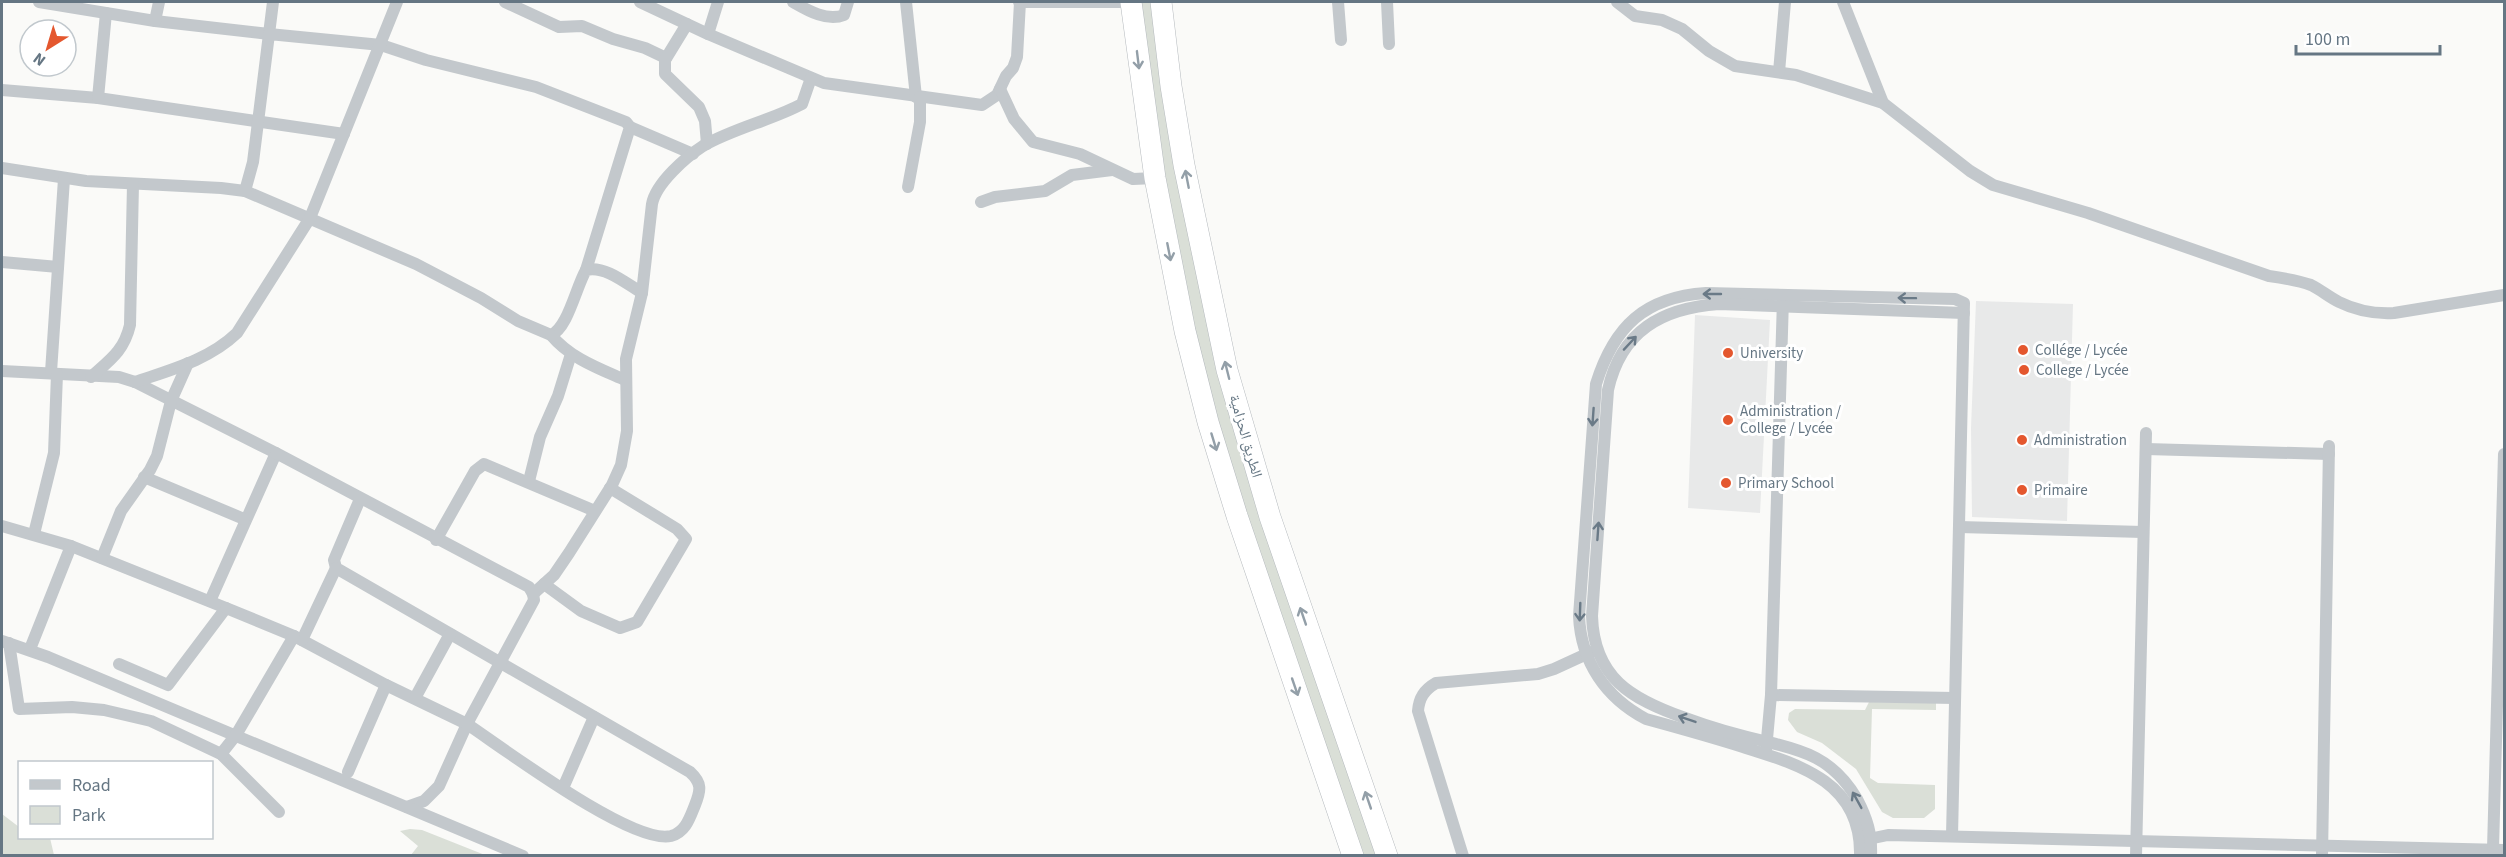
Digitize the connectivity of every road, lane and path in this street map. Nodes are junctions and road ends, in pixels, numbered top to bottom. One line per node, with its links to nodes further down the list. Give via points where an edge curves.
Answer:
1 (39, 2): 19 (street)
2 (159, 2): 21 (street)
3 (273, 2): 23 (street)
4 (397, 2): 27 (street)
5 (505, 2): 28 (street, via 559,27 582,26)
6 (640, 2): 22 (street)
7 (718, 2): 24 (street)
8 (793, 2): 9 (street, via 837,18 844,15)
9 (848, 2)
10 (906, 2): 33 (street)
11 (1020, 2): 12 (street); 31 (street, via 1017,57)
12 (1131, 2): 44 (highway, الطريق الحزامية, one-way to 44)
13 (1161, 2): 115 (highway, الطريق الحزامية, one-way to 13, via 1274,528 1227,370 1184,165)
14 (1338, 2): 25 (street)
15 (1387, 2): 26 (street)
16 (1617, 2): 29 (street, via 1635,16 1662,20 1682,29 1735,66)
17 (1781, 2): 29 (street)
18 (1843, 2): 35 (street)
19 (80, 5): 20 (street)
20 (106, 13): 21 (street); 34 (street)
21 (155, 21): 23 (street)
22 (687, 24): 24 (street); 28 (street)
23 (269, 34): 27 (street); 36 (street)
24 (708, 34): 30 (street)
25 (1341, 40)
26 (1389, 44)
27 (381, 45): 37 (street, via 536,87); 38 (street)
28 (666, 58): 39 (street, via 667,78 703,114)
29 (1779, 72): 35 (street)
30 (811, 78): 33 (street); 39 (street, via 802,104)
31 (1000, 89): 33 (street, via 982,105); 42 (street, via 1014,119 1033,142 1080,154)
32 (2, 90): 34 (street)
33 (918, 97): 46 (street, via 920,122)
34 (98, 98): 36 (street)
35 (1883, 103): 54 (street, via 1992,185 2088,213 2269,276 2310,285 2365,312 2394,313)
36 (257, 122): 38 (street); 47 (street)
37 (630, 126): 40 (street); 52 (street)
38 (344, 135): 49 (street)
39 (707, 144): 40 (street)
40 (693, 154): 53 (street, via 653,198)
41 (2, 168): 43 (street)
42 (1112, 170): 44 (street, via 1133,179); 48 (street, via 1072,175 1045,190)
43 (64, 178): 45 (street); 51 (street)
44 (1155, 178): 114 (highway, الطريق الحزامية, one-way to 114, via 1185,331 1208,422)
45 (133, 184): 47 (street); 61 (street, via 130,325 119,351)
46 (908, 187)
47 (245, 191): 49 (street)
48 (981, 202)
49 (310, 218): 56 (street, via 416,264); 58 (street, via 237,333 224,345)
50 (2, 262): 51 (street)
51 (58, 267): 60 (street)
52 (586, 270): 53 (street, via 605,271); 56 (street, via 563,327)
53 (642, 293): 62 (street, via 626,359)
54 (2505, 295)
55 (1783, 302): 77 (street, via 1964,314); 92 (street, via 1707,293 1660,301 1629,324 1606,356 1596,384 1581,593 1580,631); 96 (street)
56 (551, 335): 57 (street)
57 (571, 354): 62 (street); 71 (street, via 540,437)
58 (188, 363): 63 (street); 64 (street)
59 (2, 371): 60 (street)
60 (54, 373): 61 (street); 79 (street, via 54,453)
61 (91, 377): 63 (street, via 119,377)
62 (625, 380): 72 (street, via 626,447)
63 (135, 382): 64 (street)
64 (171, 401): 67 (street); 69 (street, via 157,456)
65 (2146, 434): 66 (street)
66 (2146, 449): 78 (street); 111 (street, via 2329,450)
67 (276, 453): 73 (street); 75 (street)
68 (2505, 454): 70 (street)
69 (144, 477): 75 (street); 82 (street, via 121,511)
70 (2504, 477): 112 (street)
71 (529, 481): 74 (street); 80 (street, via 484,464 475,471)
72 (610, 488): 74 (street); 84 (street, via 686,539 637,622 620,628 581,611)
73 (360, 500): 80 (street); 83 (street, via 334,560)
74 (595, 511): 84 (street, via 564,561)
75 (244, 519): 86 (street)
76 (2, 526): 79 (street)
77 (1959, 527): 78 (street); 98 (street)
78 (2143, 532): 110 (street)
79 (34, 534): 81 (street)
80 (436, 540): 85 (street, via 529,587)
81 (71, 546): 82 (street); 91 (street)
82 (102, 558): 86 (street)
83 (336, 568): 88 (street); 89 (street)
84 (544, 584): 85 (street)
85 (534, 594): 93 (street)
86 (210, 602): 87 (street)
87 (226, 608): 89 (street); 94 (street, via 168,685)
88 (450, 634): 93 (street); 97 (street)
89 (298, 638): 95 (street); 101 (street)
90 (5, 642): 91 (street); 103 (street, via 20,709 104,710 151,721)
91 (30, 649): 101 (street)
92 (1591, 652): 102 (street, via 1593,670 1610,694 1633,712 1646,719); 116 (street, via 1538,674 1436,683 1424,693 1419,711)
93 (501, 662): 99 (street); 100 (street)
94 (119, 664)
95 (386, 685): 97 (street); 104 (street)
96 (1771, 695): 98 (street); 102 (street)
97 (415, 698): 100 (street)
98 (1955, 698): 108 (street)
99 (594, 717): 105 (street); 105 (street, via 697,778 700,793 687,825 671,836 652,836 619,822)
100 (467, 724): 105 (street); 106 (street, via 439,786 423,801)
101 (236, 735): 103 (street); 106 (street)
102 (1766, 748): 109 (street, via 1828,783 1853,815)
103 (221, 754): 107 (street)
104 (348, 772)
105 (563, 788)
106 (407, 807): 113 (street)
107 (279, 812)
108 (1952, 836): 109 (street, via 1888,835); 110 (street)
109 (1866, 840): 117 (street); 118 (street)
110 (2136, 840): 111 (street); 119 (street)
111 (2322, 850): 112 (street)
112 (2499, 850)
113 (523, 855)
114 (1353, 855)
115 (1387, 855)
116 (1463, 855)
117 (1860, 855)
118 (1871, 855)
119 (2136, 855)

